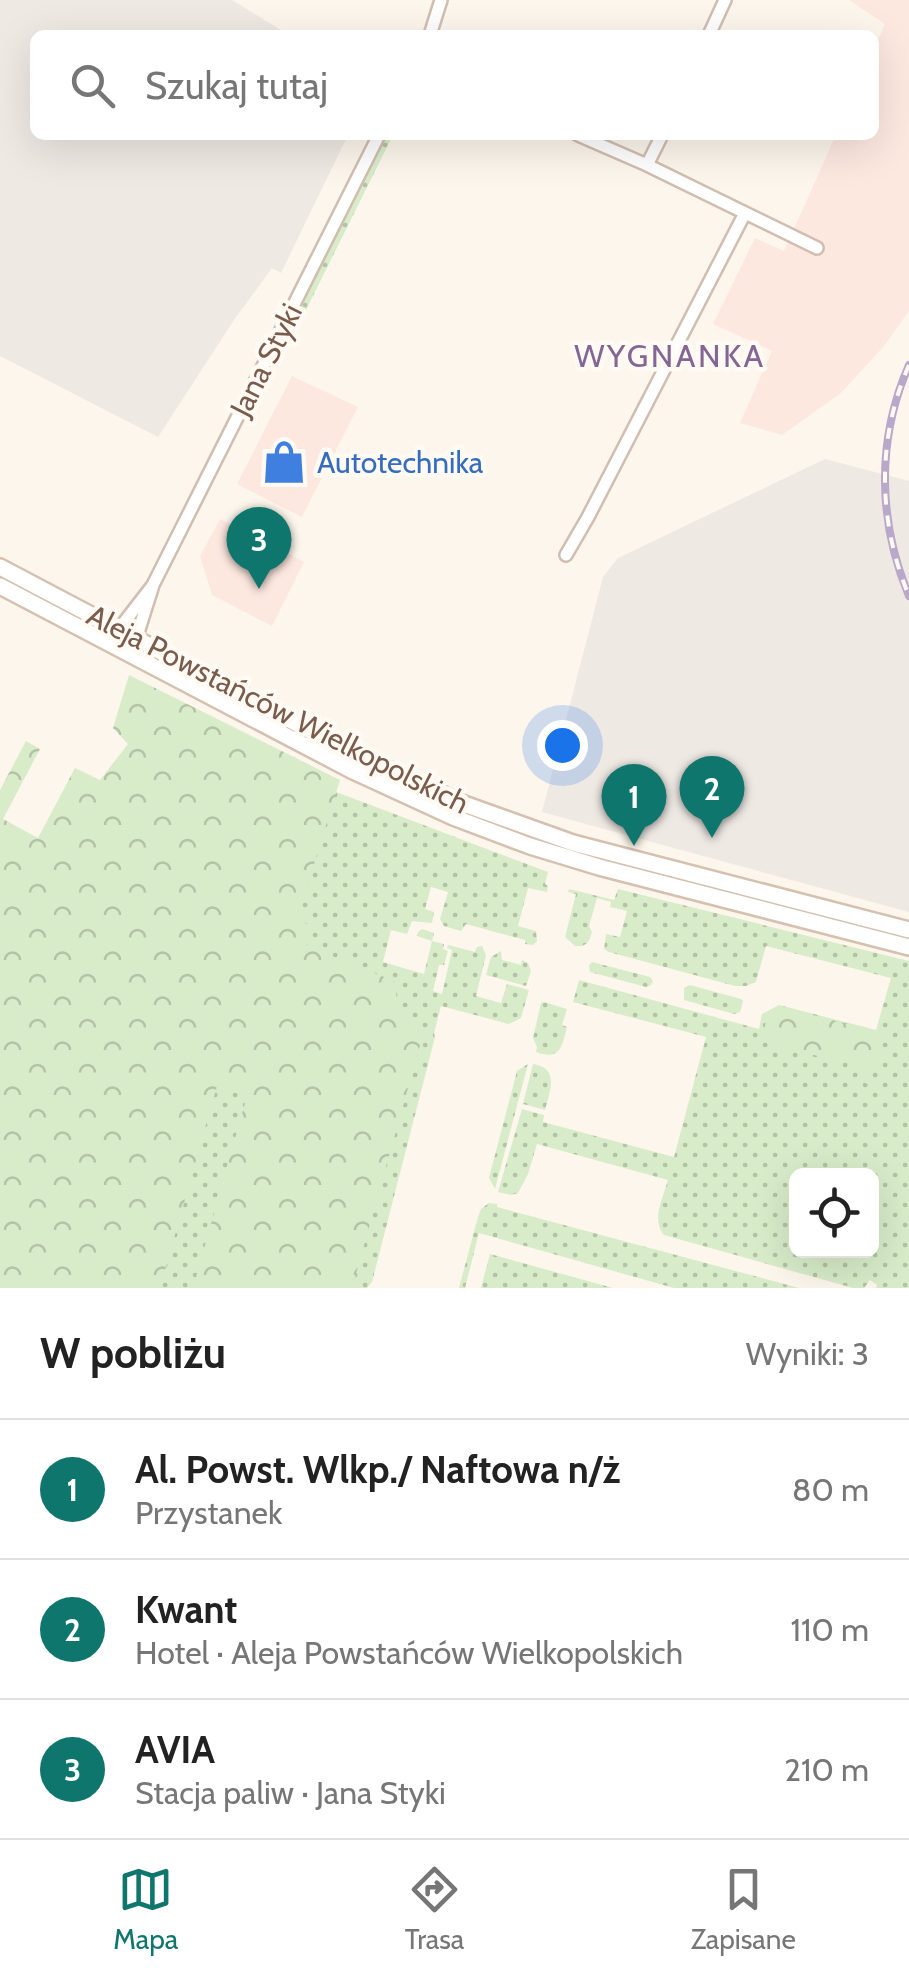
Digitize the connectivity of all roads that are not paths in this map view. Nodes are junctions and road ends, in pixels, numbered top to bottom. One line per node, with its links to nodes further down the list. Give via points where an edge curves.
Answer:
1 (441, 0): 3 (street)
2 (726, 0): 4 (street)
3 (432, 30)
4 (711, 30)
5 (376, 140): 13 (street, Jana Styki)
6 (590, 140): 8 (street)
7 (660, 140): 8 (street)
8 (647, 165): 9 (street)
9 (746, 212): 10 (street); 11 (street)
10 (817, 248)
11 (566, 555)
12 (0, 567): 15 (main road, Aleja Powstańców Wielkopolskich)
13 (153, 585): 15 (street, Jana Styki); 16 (street, Jana Styki)
14 (0, 586): 17 (main road, Aleja Powstańców Wielkopolskich)
15 (119, 630): 16 (main road, Aleja Powstańców Wielkopolskich); 17 (street)
16 (136, 639): 17 (street); 18 (main road, Aleja Powstańców Wielkopolskich, via 384,768 518,825)
17 (120, 648): 19 (main road, Aleja Powstańców Wielkopolskich, via 353,771 488,831 599,867)
18 (909, 930)
19 (909, 947)

